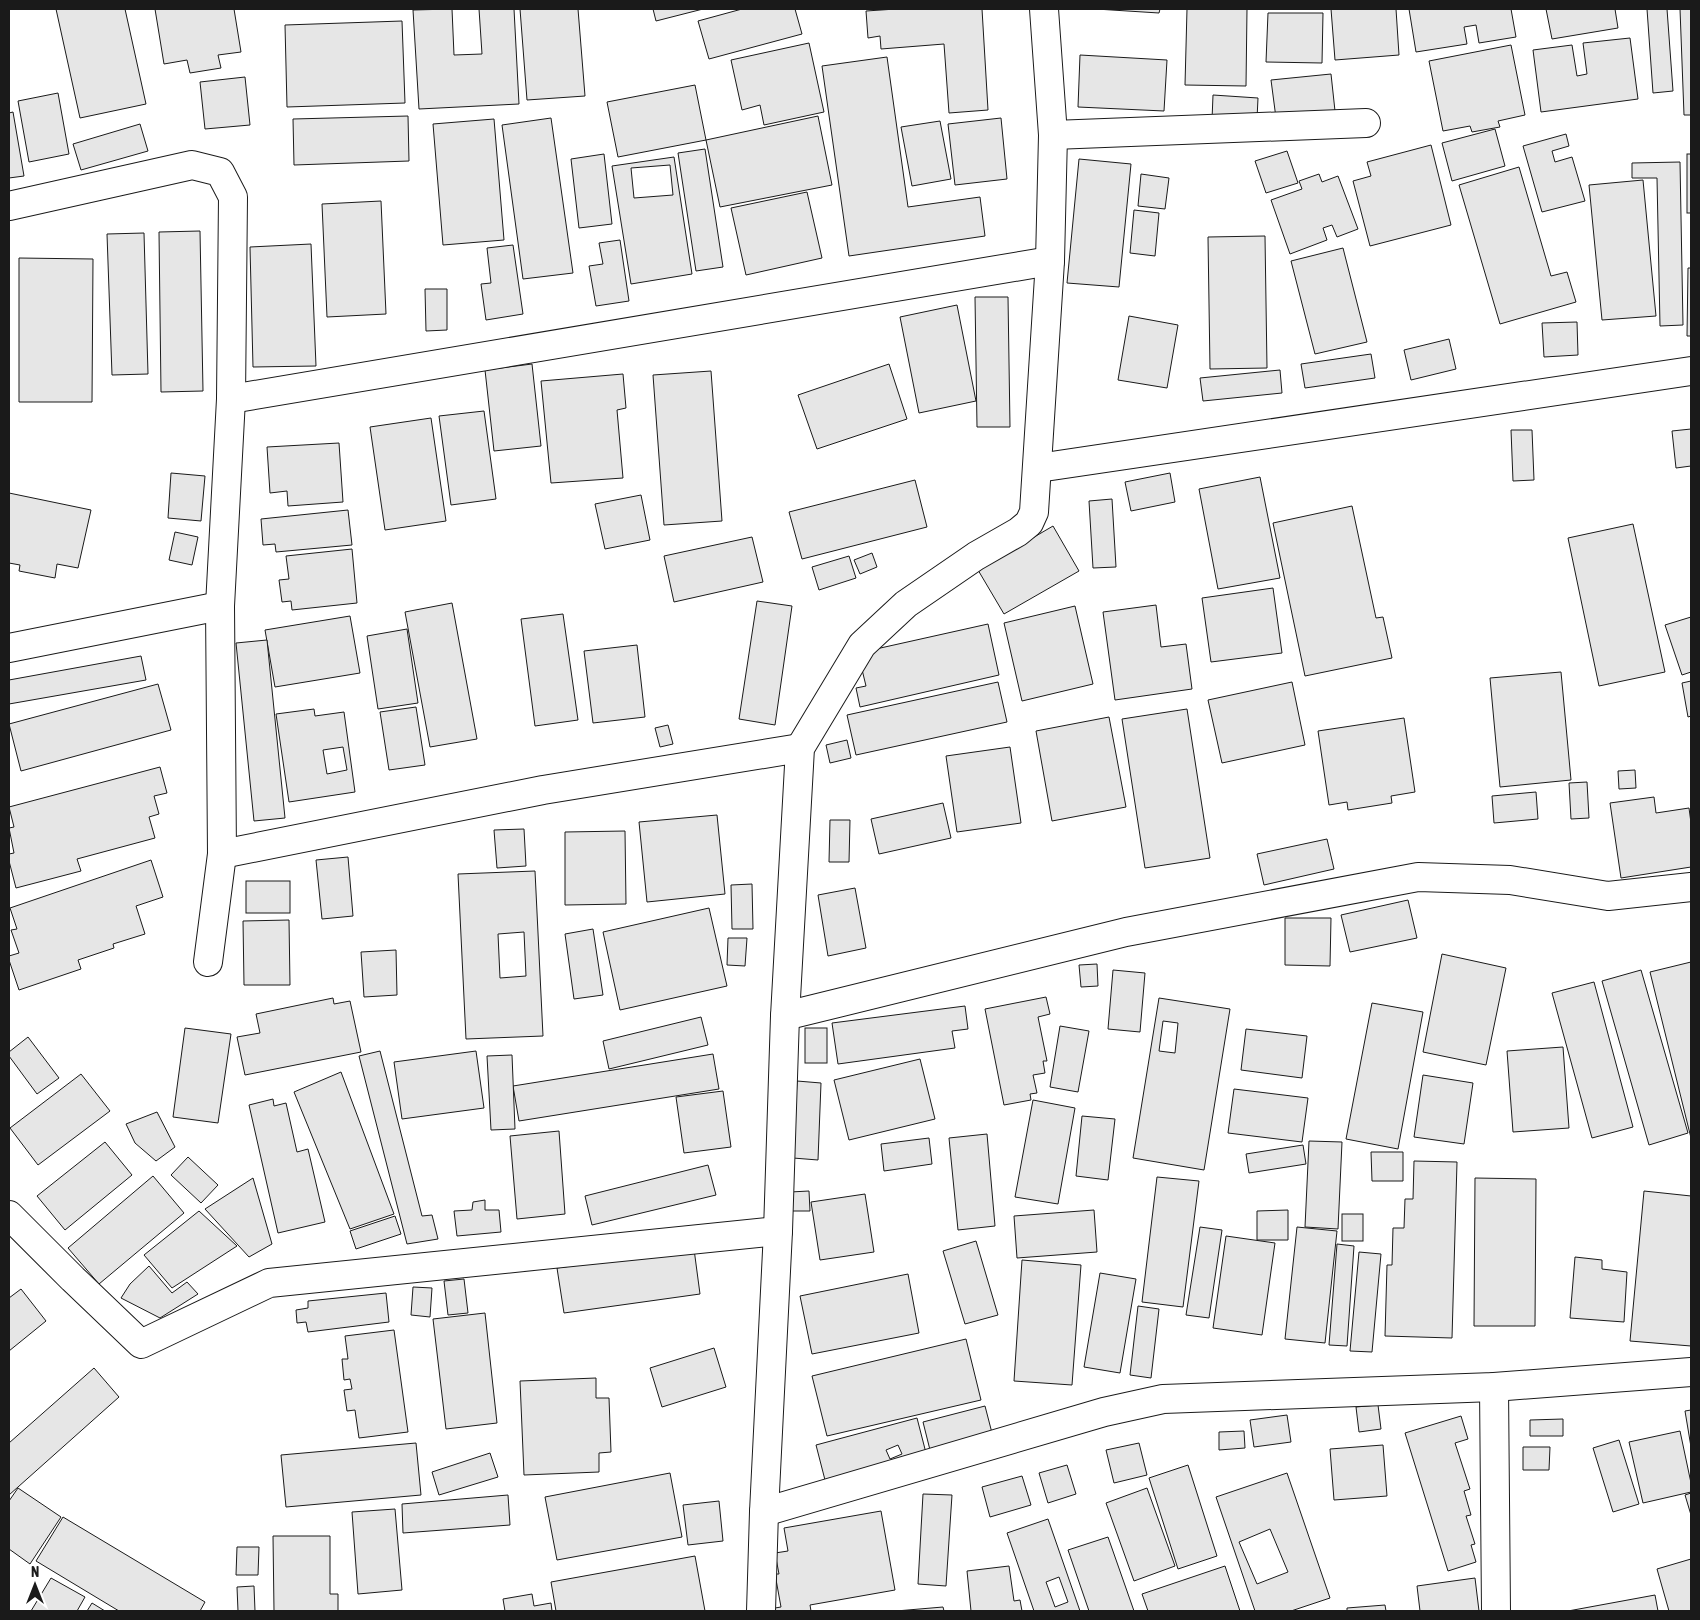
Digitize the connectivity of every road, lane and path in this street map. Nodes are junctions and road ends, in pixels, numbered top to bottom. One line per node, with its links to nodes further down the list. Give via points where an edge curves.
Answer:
1 (1044, 9): 3 (street)
2 (1366, 123): 3 (street)
3 (1053, 135): 5 (street)
4 (9, 206): 7 (street, via 192,165 220,172 233,197)
5 (1050, 260): 7 (street); 8 (street)
6 (1691, 371): 8 (street)
7 (231, 399): 9 (street)
8 (1038, 468): 11 (street, via 1034,512 1029,522 906,604 862,645)
9 (220, 606): 10 (street); 12 (street)
10 (9, 648)
11 (800, 748): 12 (street, via 543,790); 15 (street)
12 (222, 854): 14 (street)
13 (1691, 887): 15 (street, via 1608,896 1510,880 1418,877 1126,932)
14 (208, 962)
15 (784, 1016): 17 (street)
16 (9, 1215): 17 (street, via 142,1344 269,1283)
17 (778, 1231): 20 (street)
18 (1691, 1372): 19 (street)
19 (1494, 1387): 20 (street, via 1162,1399 1104,1412); 22 (street)
20 (764, 1512): 21 (street)
21 (761, 1611)
22 (1496, 1611)

